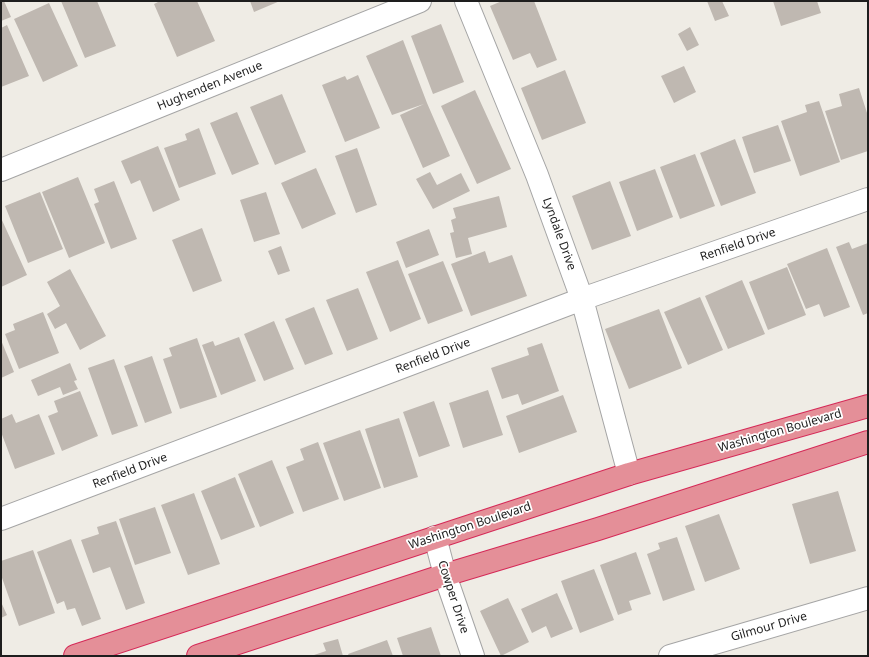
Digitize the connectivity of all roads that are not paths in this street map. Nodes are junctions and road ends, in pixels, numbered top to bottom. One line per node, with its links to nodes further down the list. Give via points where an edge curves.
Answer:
1 (420, 1): 3 (street, Hughenden Avenue)
2 (466, 1): 5 (street, Lyndale Drive, via 538,175)
3 (1, 170)
4 (868, 199): 5 (street, Renfield Drive)
5 (582, 299): 8 (street, Lyndale Drive); 9 (street, Renfield Drive)
6 (868, 406): 8 (highway, Washington Boulevard)
7 (868, 442): 11 (highway)
8 (629, 474): 10 (highway, Washington Boulevard)
9 (1, 520)
10 (435, 537): 11 (street, Cowper Drive); 13 (highway, Washington Boulevard)
11 (445, 575): 14 (highway); 15 (street, Cowper Drive)
12 (868, 598): 16 (street, Gilmour Drive)
13 (75, 656)
14 (198, 656)
15 (473, 656)
16 (670, 656)

